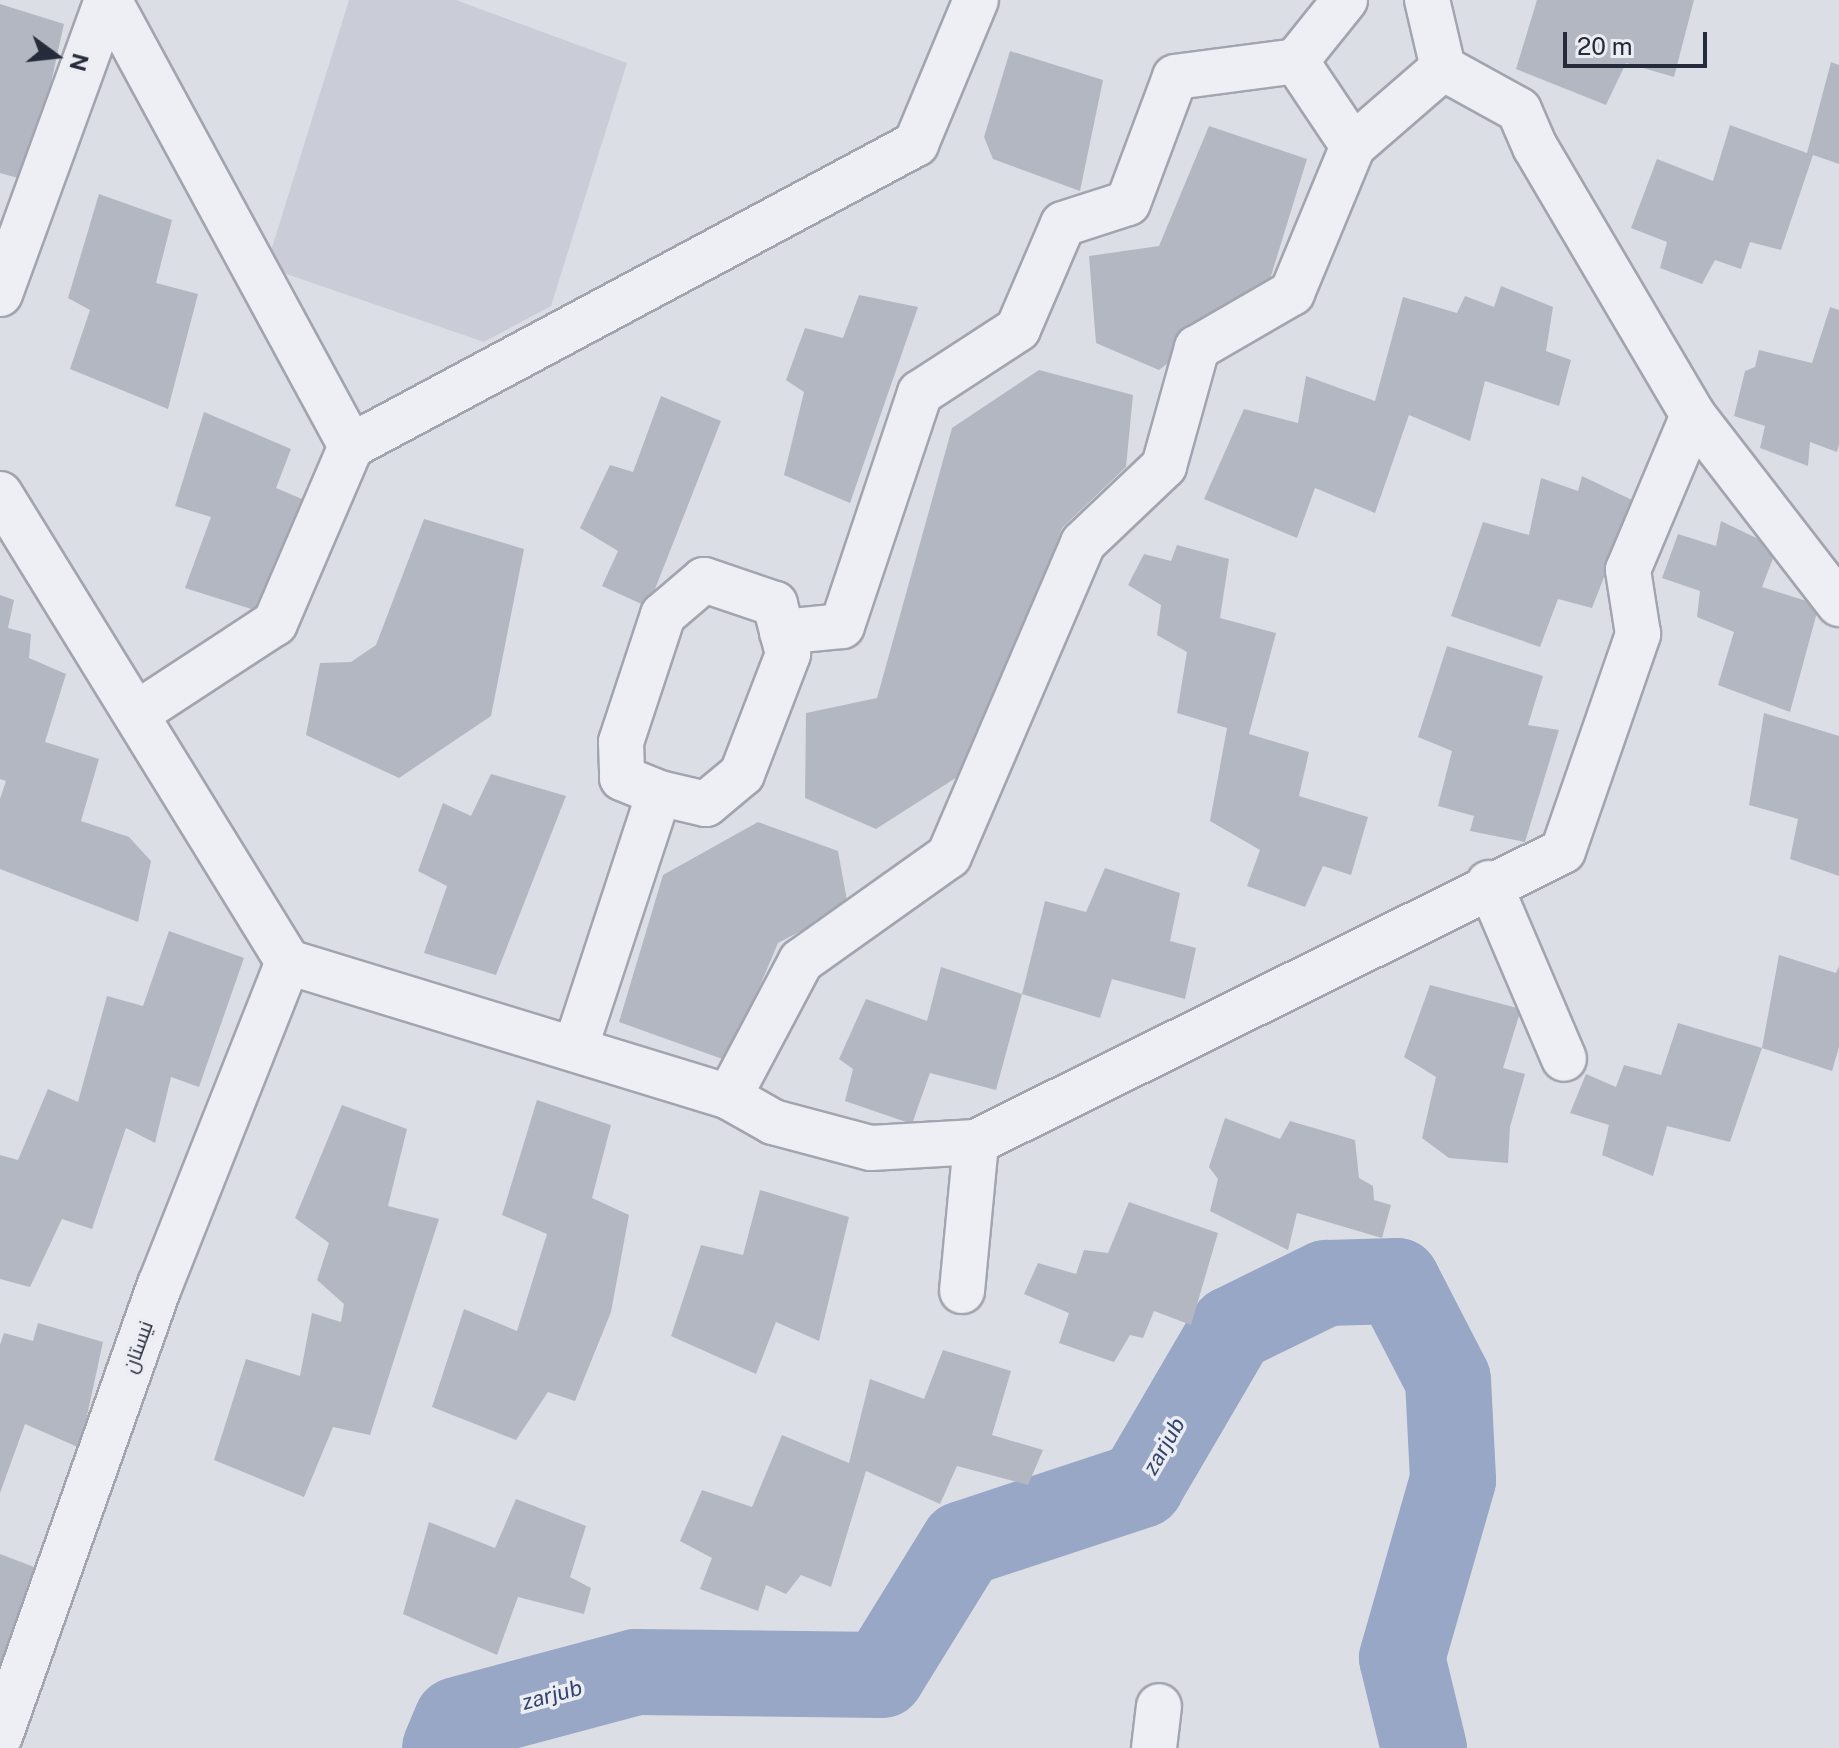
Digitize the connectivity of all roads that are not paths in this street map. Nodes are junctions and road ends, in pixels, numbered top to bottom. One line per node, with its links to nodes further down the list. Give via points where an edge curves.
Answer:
1 (108, 0): 8 (street); 10 (street)
2 (976, 0): 10 (street, via 916,144)
3 (1345, 0): 5 (street)
4 (1427, 0): 6 (street)
5 (1296, 61): 7 (street); 13 (street, via 1175,77 1128,203 1063,224 1018,329 920,393 842,626)
6 (1443, 68): 7 (street); 9 (street, via 1519,110 1535,147)
7 (1353, 146): 20 (street, via 1292,293 1197,348 1164,466 1083,543 949,856 801,961)
8 (0, 294)
9 (1693, 415): 12 (street); 16 (street, via 1628,570 1638,634 1563,851)
10 (351, 446): 14 (street, via 275,623)
11 (0, 494): 14 (street)
12 (1839, 604)
13 (782, 632): 15 (street, via 788,654 742,774 706,804); 15 (street, via 775,604 704,580 663,615 621,742 622,778)
14 (136, 714): 17 (street)
15 (659, 793): 18 (street)
16 (1489, 883): 19 (street); 21 (street)
17 (288, 962): 18 (street); 23 (street, نیستان, via 160,1285)
18 (575, 1049): 20 (street)
19 (1564, 1059)
20 (729, 1097): 21 (street, via 773,1122 871,1148)
21 (976, 1142): 22 (street)
22 (962, 1291)
23 (0, 1736)

